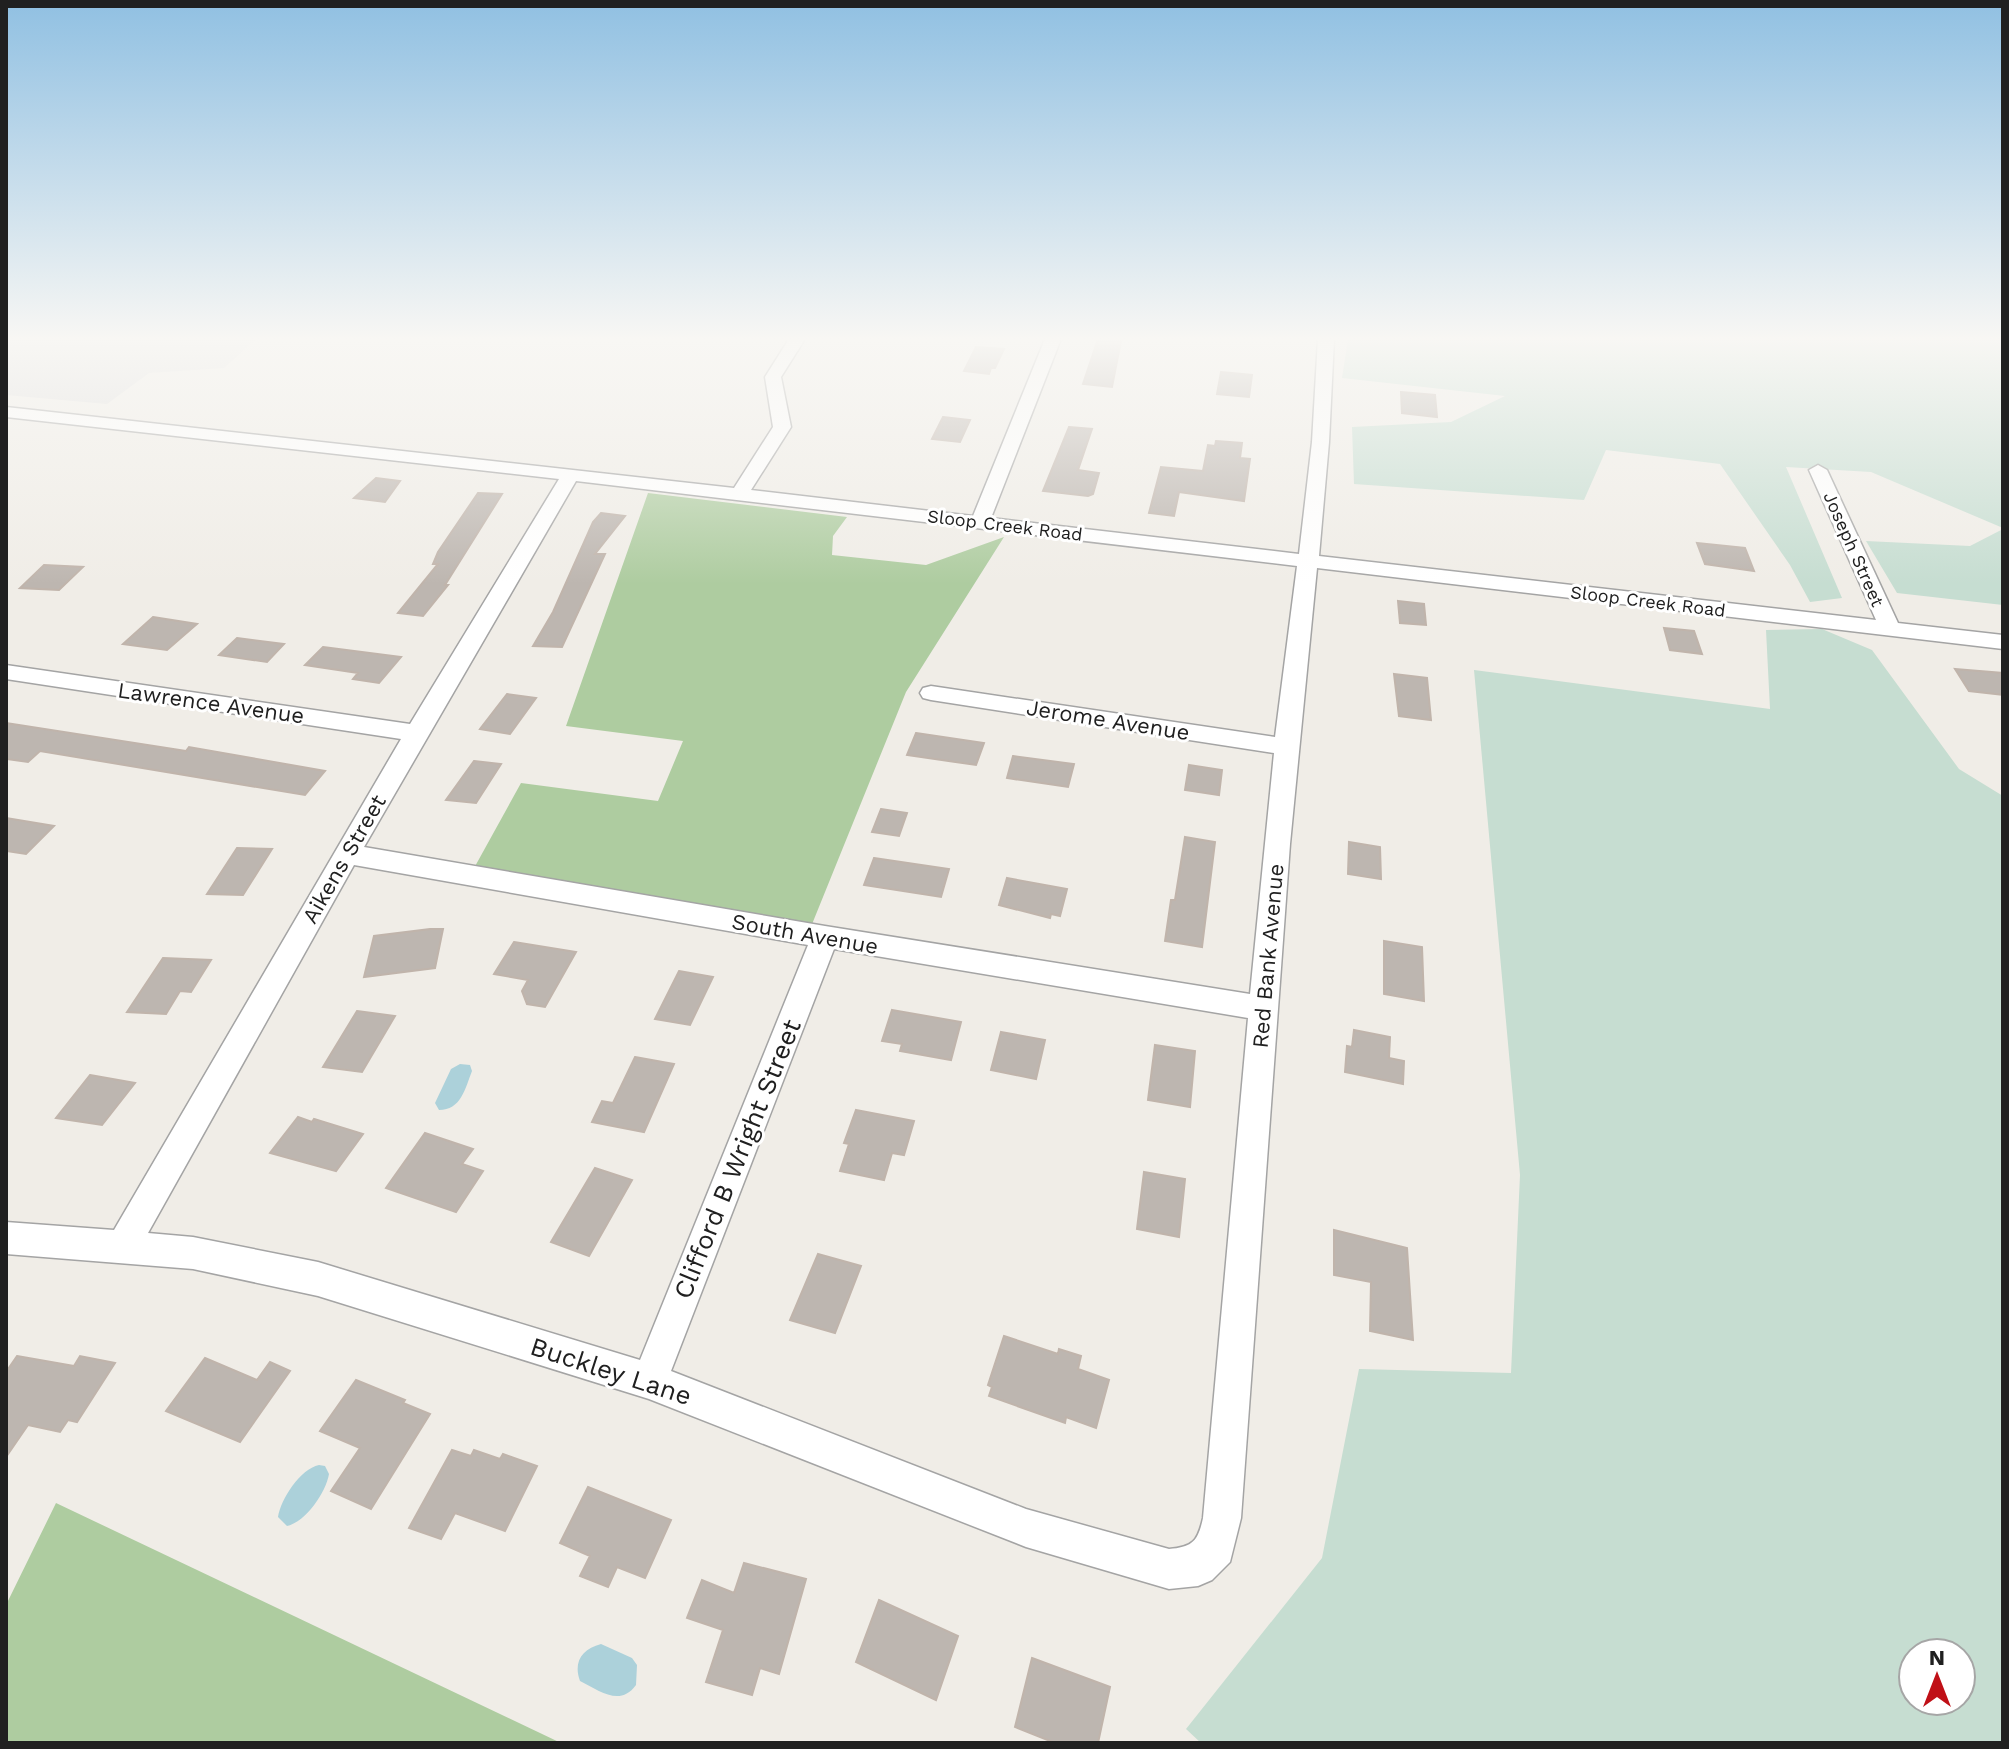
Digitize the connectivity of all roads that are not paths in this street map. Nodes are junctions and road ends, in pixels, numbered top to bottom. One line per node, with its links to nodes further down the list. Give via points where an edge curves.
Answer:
1 (83, 421): 6 (street, Sloop Creek Road)
2 (783, 421): 7 (street)
3 (1020, 421): 8 (street)
4 (1321, 421): 9 (street, Red Bank Avenue)
5 (1818, 470): 10 (street, Joseph Street)
6 (570, 475): 7 (street, Sloop Creek Road); 14 (street, Aikens Street)
7 (739, 494): 8 (street, Sloop Creek Road)
8 (980, 522): 9 (street, Sloop Creek Road)
9 (1307, 562): 10 (street, Sloop Creek Road); 15 (street, Red Bank Avenue)
10 (1890, 629): 11 (street, Sloop Creek Road)
11 (2003, 642)
12 (6, 672): 14 (street, Lawrence Avenue)
13 (931, 693): 15 (street, Jerome Avenue)
14 (416, 733): 16 (street, Aikens Street)
15 (1286, 747): 18 (street, Red Bank Avenue)
16 (347, 854): 17 (street, South Avenue); 20 (street, Aikens Street)
17 (825, 937): 18 (street, South Avenue); 21 (street, Clifford B Wright Street)
18 (1263, 1008): 22 (street, Red Bank Avenue, via 1222,1518 1216,1548)
19 (6, 1238): 20 (street, Buckley Lane)
20 (123, 1246): 21 (street, Buckley Lane, via 193,1253 318,1279)
21 (649, 1381): 22 (street, Buckley Lane, via 1026,1528 1169,1569)
22 (1198, 1566)

